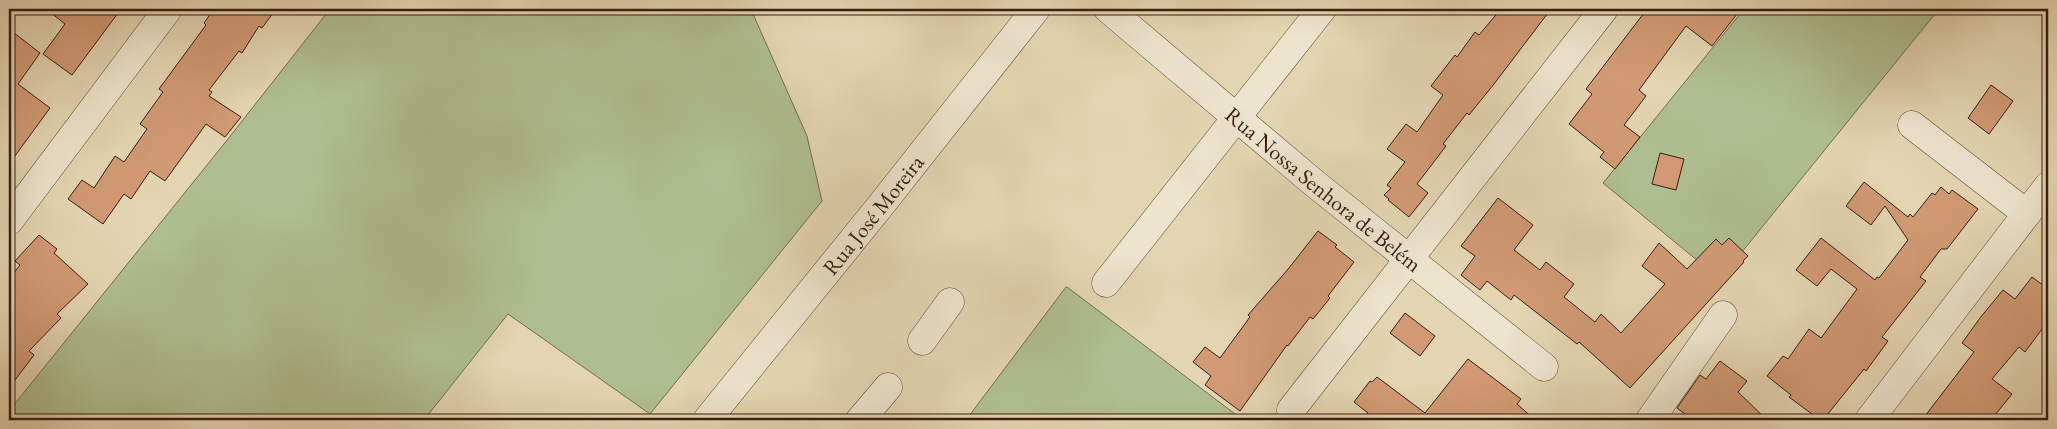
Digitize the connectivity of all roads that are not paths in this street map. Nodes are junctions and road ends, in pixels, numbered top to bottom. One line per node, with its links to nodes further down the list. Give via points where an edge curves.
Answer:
1 (168, 9): 10 (street)
2 (1036, 9): 19 (street, Rua José Moreira)
3 (1108, 9): 6 (street, Rua Nossa Senhora de Belém)
4 (1322, 9): 6 (street)
5 (1604, 9): 11 (street)
6 (1236, 118): 11 (street, Rua Nossa Senhora de Belém); 12 (street)
7 (1912, 124): 9 (street)
8 (2048, 186): 9 (street)
9 (2026, 214): 22 (street)
10 (9, 221)
11 (1409, 259): 16 (street, Rua Nossa Senhora de Belém); 18 (street)
12 (1106, 283)
13 (950, 302): 15 (street)
14 (1723, 315): 21 (street)
15 (922, 341)
16 (1544, 366)
17 (888, 387): 20 (street)
18 (1290, 410)
19 (707, 420)
20 (860, 420)
21 (1650, 420)
22 (1869, 420)

